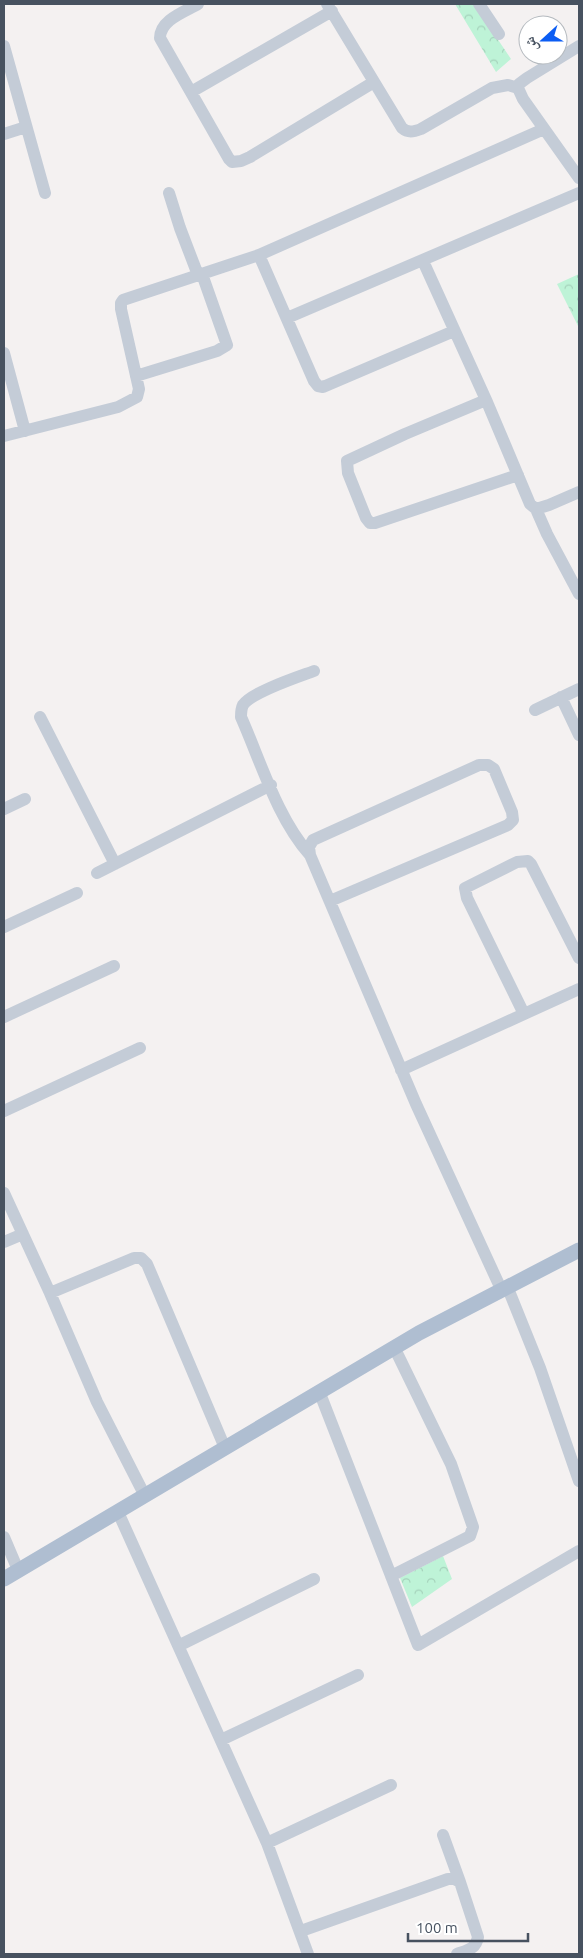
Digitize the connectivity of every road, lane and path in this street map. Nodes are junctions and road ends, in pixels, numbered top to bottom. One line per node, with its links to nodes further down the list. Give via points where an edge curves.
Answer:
1 (198, 4): 9 (street, via 166,22 160,33 161,41)
2 (479, 4): 4 (street)
3 (330, 7): 7 (street); 9 (street)
4 (499, 34)
5 (4, 46): 10 (street)
6 (579, 46): 8 (street, via 527,78)
7 (374, 82): 8 (street, via 402,128 410,132 492,88 508,85); 9 (street, via 238,162 229,159)
8 (518, 88): 11 (street)
9 (191, 92)
10 (26, 127): 12 (street); 15 (street)
11 (544, 129): 13 (street); 17 (street)
12 (4, 134)
13 (579, 178)
14 (169, 192): 19 (street)
15 (45, 193)
16 (579, 193): 18 (street)
17 (259, 255): 19 (street); 20 (street)
18 (423, 260): 20 (street); 21 (street)
19 (200, 274): 23 (street, via 133,296 120,305); 23 (street, via 227,345)
20 (287, 318): 21 (street, via 314,381 323,387)
21 (454, 331): 24 (street)
22 (4, 353): 25 (street)
23 (136, 376): 25 (street, via 139,395 127,404)
24 (486, 400): 27 (street); 27 (street, via 350,459 348,473 366,518 375,523)
25 (25, 431): 26 (street)
26 (4, 436)
27 (518, 475): 29 (street, via 530,504)
28 (579, 492): 29 (street)
29 (536, 509): 30 (street)
30 (579, 594)
31 (314, 671): 37 (street, via 248,700 241,710 241,717)
32 (579, 689): 33 (street)
33 (561, 697): 34 (street); 36 (street)
34 (535, 710)
35 (40, 717): 41 (street)
36 (579, 735)
37 (271, 786): 40 (street, via 293,834); 41 (street)
38 (25, 799): 39 (street)
39 (4, 809)
40 (310, 855): 44 (street); 44 (street, via 309,847 313,840 479,765 494,769 512,812 513,820 508,825)
41 (115, 864): 42 (street)
42 (97, 873)
43 (77, 893): 45 (street)
44 (330, 901): 52 (street)
45 (4, 927)
46 (579, 958): 49 (street, via 528,861 517,862 465,888)
47 (114, 966): 50 (street)
48 (579, 989): 49 (street)
49 (524, 1014): 52 (street)
50 (4, 1017)
51 (140, 1048): 53 (street)
52 (401, 1070): 58 (street)
53 (4, 1111)
54 (4, 1193): 55 (street)
55 (23, 1234): 56 (street); 59 (street)
56 (4, 1242)
57 (579, 1250): 58 (main road)
58 (504, 1288): 60 (main road); 63 (street, via 540,1368)
59 (50, 1293): 62 (street, via 134,1258 141,1258 147,1264); 64 (street, via 97,1402)
60 (394, 1347): 61 (main road); 69 (street, via 451,1464 473,1528 470,1536)
61 (318, 1391): 62 (main road); 69 (street)
62 (225, 1448): 64 (main road)
63 (579, 1481)
64 (145, 1496): 65 (main road)
65 (118, 1512): 68 (main road); 72 (street)
66 (4, 1537): 68 (street)
67 (579, 1551): 69 (street, via 418,1645)
68 (18, 1570): 70 (main road)
69 (391, 1576)
70 (4, 1578)
71 (314, 1579): 72 (street)
72 (180, 1645): 74 (street)
73 (358, 1675): 74 (street)
74 (221, 1740): 77 (street)
75 (391, 1785): 77 (street)
76 (443, 1835): 78 (street)
77 (267, 1843): 79 (street)
78 (460, 1882): 79 (street, via 448,1879); 81 (street, via 478,1937 472,1949)
79 (301, 1931): 80 (street)
80 (308, 1954)
81 (457, 1954)

